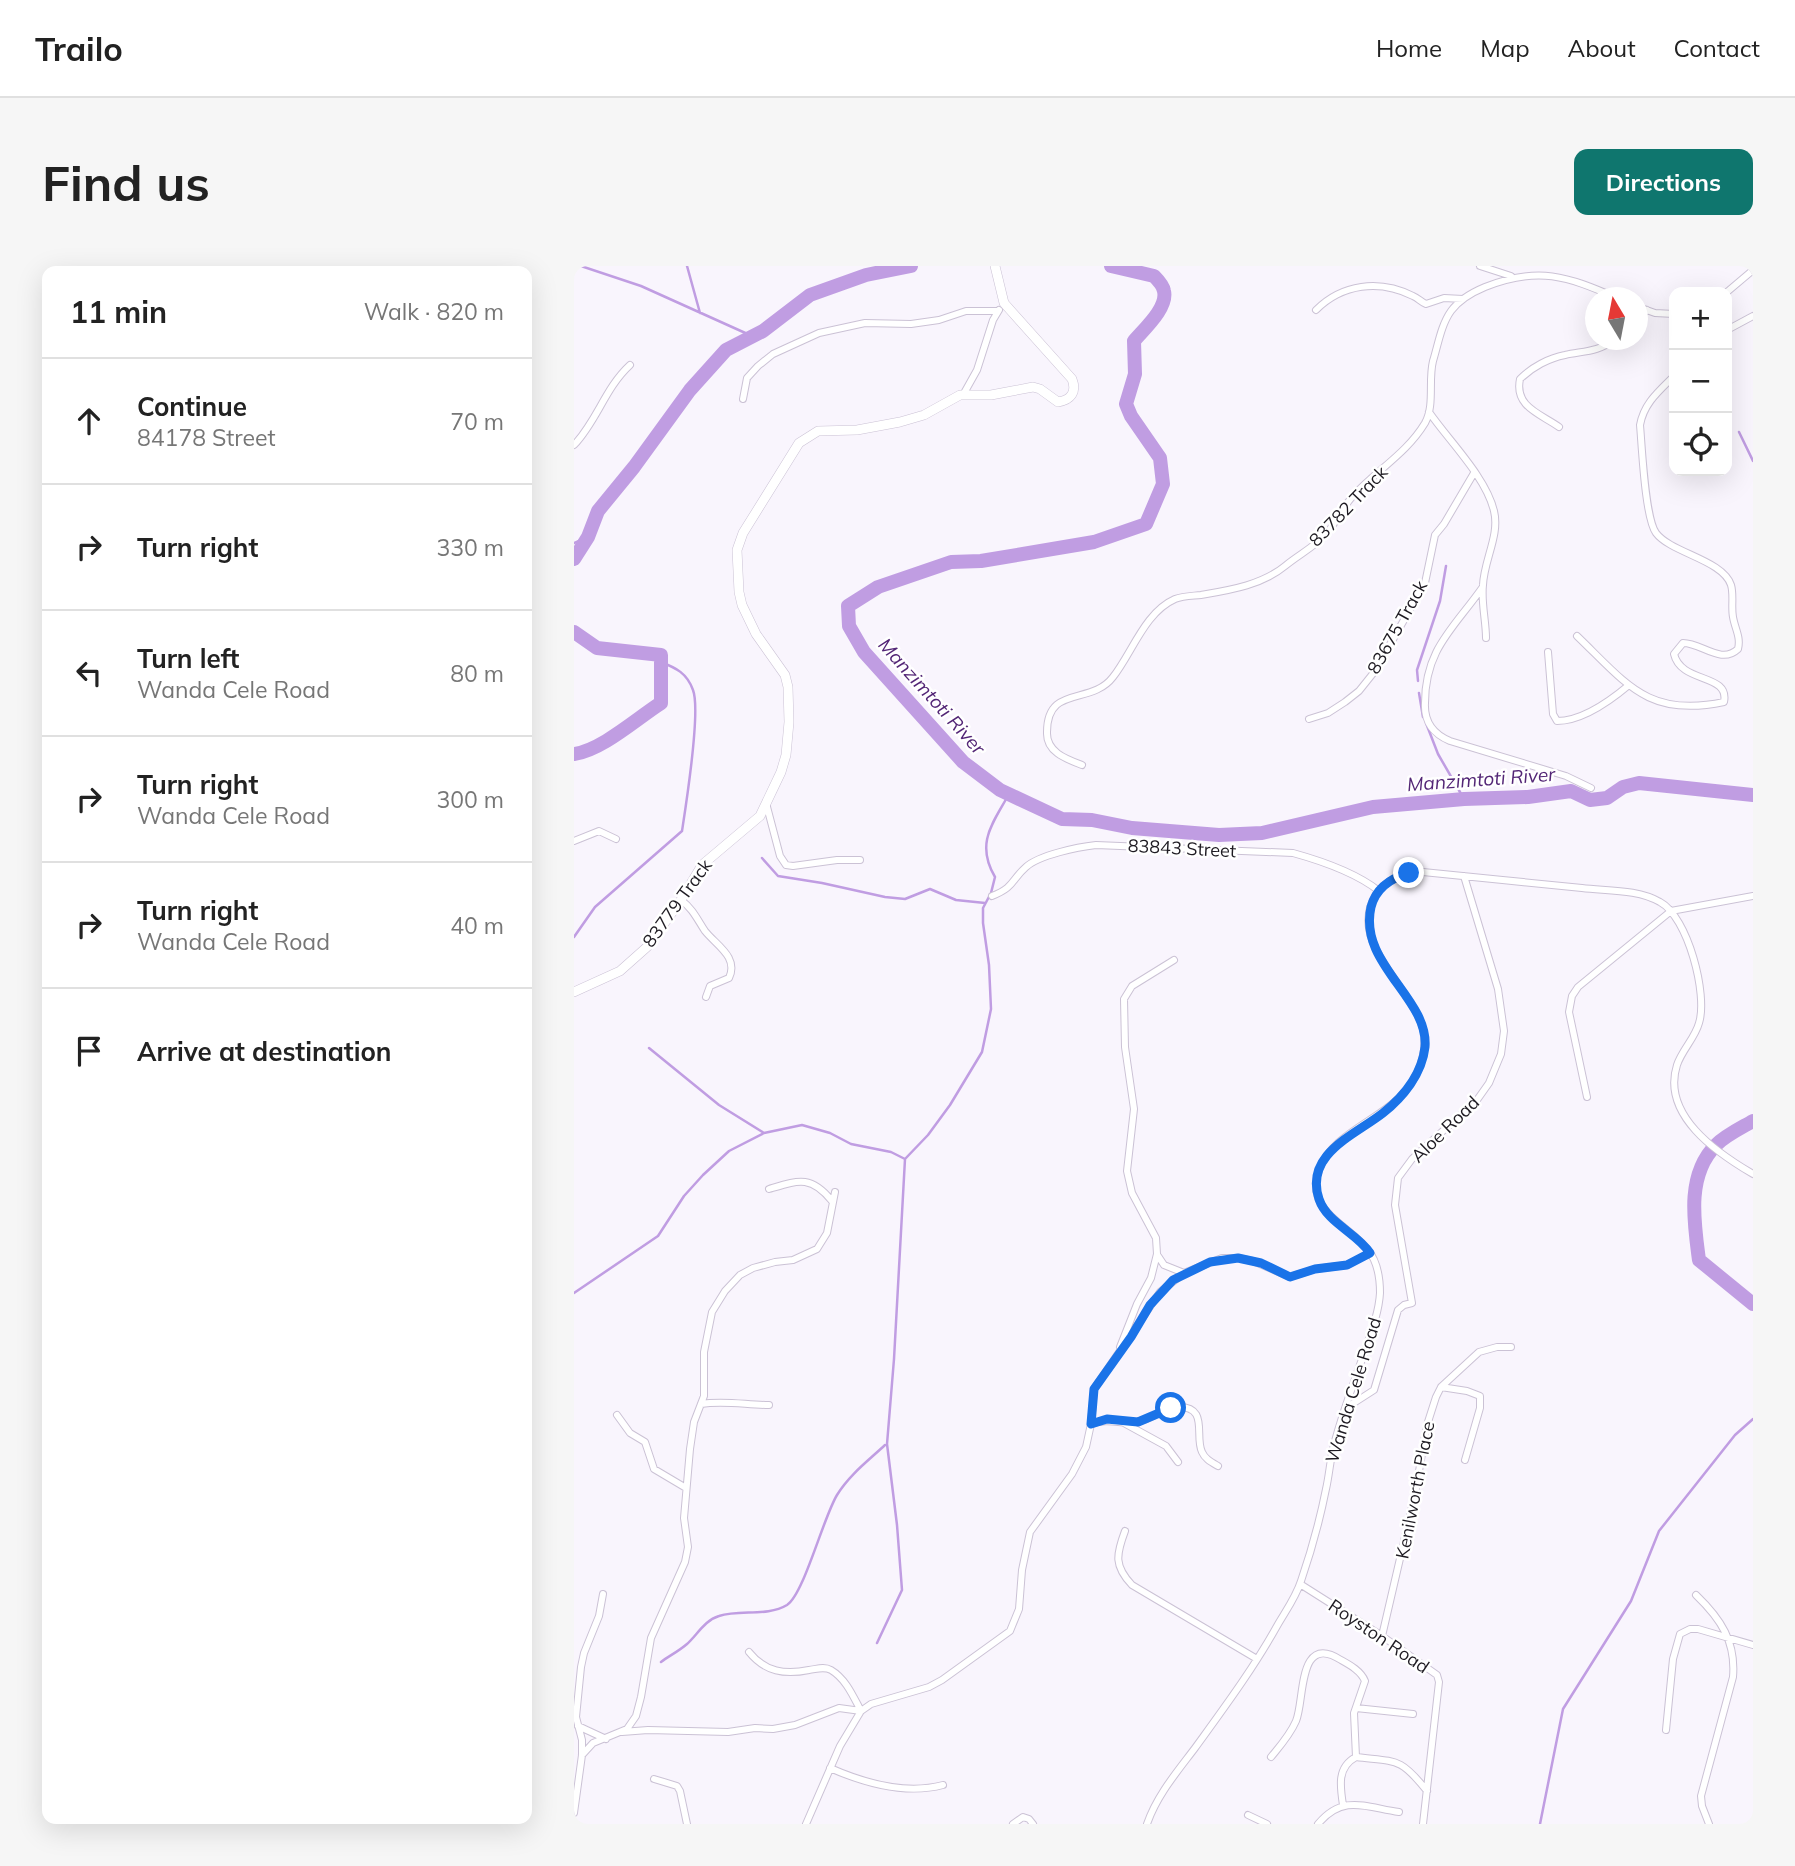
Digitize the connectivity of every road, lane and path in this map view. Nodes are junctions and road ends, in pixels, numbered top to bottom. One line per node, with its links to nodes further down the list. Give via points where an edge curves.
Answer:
1 (995, 266): 8 (street, 83779 Track)
2 (1480, 266): 4 (street)
3 (1753, 270): 6 (street)
4 (1513, 276): 5 (street, via 1562,277); 7 (street)
5 (1591, 287)
6 (1732, 288)
7 (1463, 299): 9 (street, via 1444,298 1426,304 1407,294 1367,285 1334,294); 19 (street, 83782 Track, via 1447,319 1433,364)
8 (1001, 307): 17 (street); 17 (street, 83779 Track, via 1067,373 1074,390 1067,400 1058,402 1033,387); 18 (street, via 939,320 865,323 819,333 758,366 747,378)
9 (1316, 310)
10 (1648, 310): 11 (street)
11 (1669, 313)
12 (1753, 316): 13 (street)
13 (1732, 327)
14 (1594, 350): 20 (street, via 1552,359 1520,379 1524,405)
15 (630, 365): 21 (street, via 616,378)
16 (1669, 381): 27 (street, via 1646,405 1640,425 1650,519 1657,534 1728,580 1740,644 1726,656 1694,643 1683,643 1674,654 1683,671 1722,688 1724,702 1664,705)
17 (963, 395): 31 (street, 83779 Track, via 900,422 818,431 806,437 790,454 743,533 737,558 742,605 788,687 786,755)
18 (743, 399)
19 (1429, 412): 22 (street); 29 (street, 83782 Track, via 1413,440 1356,493 1321,538 1263,580 1174,600 1152,618 1105,686 1055,705 1048,721 1049,745)
20 (1559, 427)
21 (574, 445)
22 (1474, 473): 23 (street, via 1487,493 1495,520); 28 (street, 83675 Track, via 1435,535 1425,583 1375,671 1345,702)
23 (1482, 588): 25 (street); 30 (street, via 1443,639 1426,673 1424,710 1432,729 1450,741)
24 (1577, 636): 27 (street)
25 (1486, 638)
26 (1548, 652): 27 (street, via 1557,720 1599,706)
27 (1629, 685)
28 (1308, 719)
29 (1082, 765)
30 (1591, 788)
31 (766, 803): 34 (street, via 786,865); 39 (street, 83779 Track, via 751,825 702,865)
32 (616, 839): 33 (street, via 599,831)
33 (574, 841)
34 (860, 860)
35 (1464, 876): 36 (street, via 1409,873); 40 (street, via 1627,892 1661,902); 57 (street, Aloe Road, via 1497,989 1504,1031 1502,1054 1477,1100 1412,1158 1398,1178 1395,1205 1412,1303 1398,1310 1374,1390)
36 (1378, 891): 37 (street, 83843 Street, via 1293,853 1096,845 1031,864 1012,885); 49 (street, via 1369,915 1374,948 1416,1014 1425,1048 1412,1082 1383,1113 1328,1153 1317,1184 1319,1201 1329,1215)
37 (992, 896)
38 (1753, 896): 40 (street)
39 (681, 900): 42 (street, 83779 Track, via 635,960); 43 (street, via 730,961 729,978 710,986)
40 (1671, 911): 44 (street, via 1572,996 1569,1012); 45 (street, via 1685,934 1701,994 1700,1020 1676,1069 1678,1102 1699,1134)
41 (1174, 960): 50 (street, via 1132,986 1124,999 1134,1109 1127,1171 1132,1193 1156,1238)
42 (574, 992)
43 (706, 998)
44 (1587, 1097)
45 (1753, 1174)
46 (769, 1189): 48 (street, via 810,1182)
47 (835, 1192): 48 (street)
48 (832, 1201): 55 (street, via 827,1233 817,1249 793,1261 747,1271 716,1302 704,1352)
49 (1370, 1253): 51 (street, via 1347,1265 1295,1276 1238,1258 1222,1258); 57 (street, Wanda Cele Road, via 1380,1294)
50 (1157, 1254): 51 (street, via 1164,1265); 53 (street)
51 (1184, 1273): 53 (street, via 1160,1292)
52 (1511, 1347): 54 (street, Kenilworth Place, via 1479,1352)
53 (1118, 1353): 60 (street, via 1094,1389)
54 (1441, 1387): 61 (street, via 1480,1396); 69 (street, Kenilworth Place, via 1427,1425)
55 (701, 1404): 56 (street); 64 (street, via 692,1431)
56 (769, 1405)
57 (1346, 1409): 66 (street, Wanda Cele Road)
58 (617, 1415): 64 (street, via 630,1433 645,1442 654,1469)
59 (1119, 1420): 60 (street); 62 (street, via 1166,1446); 63 (street, via 1138,1422 1175,1407 1190,1410 1199,1419 1203,1455)
60 (1091, 1424): 75 (street, via 1076,1466 1030,1532 1019,1609 1010,1631 929,1687)
61 (1465, 1460)
62 (1178, 1462)
63 (1218, 1466)
64 (686, 1488): 79 (street, via 687,1555 651,1639 639,1709)
65 (1125, 1531): 73 (street, via 1117,1556 1132,1585)
66 (1300, 1584): 69 (street, Royston Road); 73 (street, Wanda Cele Road)
67 (603, 1594): 77 (street, via 583,1657)
68 (1696, 1595): 70 (street, via 1711,1609)
69 (1382, 1636): 88 (street, Royston Road, via 1432,1670 1439,1682)
70 (1729, 1639): 71 (street); 78 (street, via 1698,1629 1681,1634 1673,1659); 101 (street, via 1733,1677 1701,1796)
71 (1753, 1645)
72 (749, 1652): 75 (street, via 761,1665 779,1672 832,1670 852,1692)
73 (1257, 1659): 97 (street, Wanda Cele Road, via 1161,1794)
74 (1356, 1708): 76 (street); 82 (street); 83 (street, via 1363,1675 1329,1654 1312,1658 1306,1665 1296,1721)
75 (860, 1711): 79 (street, via 839,1708 773,1729); 84 (street)
76 (1413, 1714)
77 (576, 1722): 80 (street); 81 (street)
78 (1666, 1730)
79 (622, 1732): 80 (street)
80 (606, 1739): 81 (street, via 593,1743)
81 (582, 1755): 86 (street)
82 (1356, 1757): 88 (street, via 1403,1764); 89 (street, via 1346,1764 1340,1778)
83 (1271, 1758)
84 (830, 1768): 87 (street, via 862,1782 925,1790); 94 (street)
85 (653, 1779): 93 (street, via 677,1786)
86 (576, 1782): 91 (street)
87 (943, 1785)
88 (1427, 1791): 100 (street, Royston Road)
89 (1343, 1805): 90 (street); 99 (street)
90 (1399, 1812)
91 (574, 1813)
92 (1248, 1815): 98 (street)
93 (687, 1824)
94 (806, 1824)
95 (1013, 1824): 96 (street, via 1025,1817)
96 (1033, 1824)
97 (1147, 1824)
98 (1267, 1824)
99 (1318, 1824)
100 (1423, 1824)
101 (1709, 1824)

